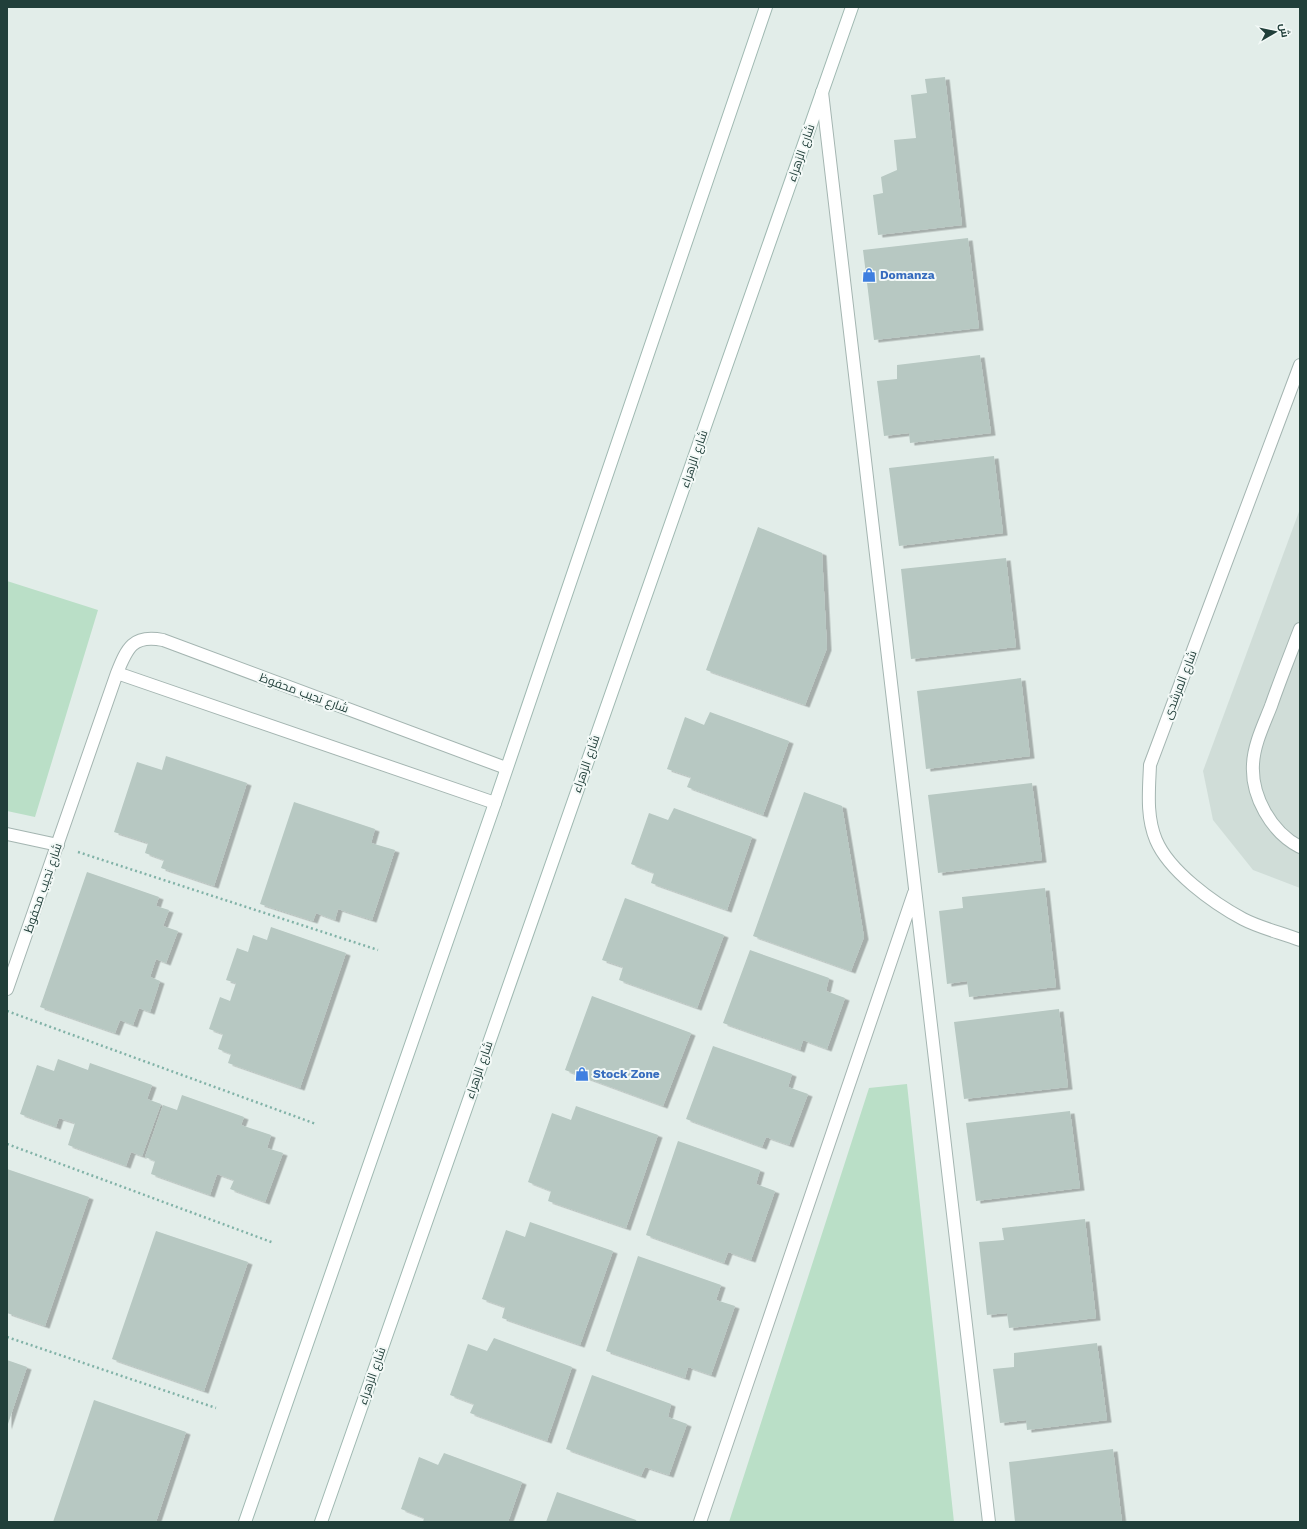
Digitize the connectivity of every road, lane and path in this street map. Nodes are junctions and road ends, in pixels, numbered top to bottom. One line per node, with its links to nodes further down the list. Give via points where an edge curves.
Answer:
1 (766, 7): 7 (street)
2 (852, 7): 3 (street, شارع الزهراء)
3 (822, 92): 12 (street); 23 (street, شارع الزهراء)
4 (1300, 365): 13 (street, شارع المرشدى, via 1150,765 1148,806 1156,839 1168,861 1193,885 1243,920)
5 (1300, 629): 11 (street, via 1257,741 1253,764 1255,787 1263,809 1276,828)
6 (117, 673): 7 (street, شارع نجيب محفوظ, via 126,652 136,642 149,638 162,640); 8 (street); 10 (street, شارع نجيب محفوظ)
7 (506, 768): 8 (street)
8 (495, 803): 22 (street)
9 (7, 834): 10 (street)
10 (58, 845): 14 (path); 15 (street, شارع نجيب محفوظ)
11 (1300, 846)
12 (916, 889): 24 (street); 25 (street)
13 (1300, 940)
14 (378, 950)
15 (7, 989)
16 (7, 1011): 17 (path)
17 (316, 1124)
18 (7, 1144): 19 (path)
19 (274, 1243)
20 (7, 1337): 21 (path)
21 (216, 1408)
22 (245, 1522)
23 (321, 1522)
24 (700, 1522)
25 (989, 1522)

